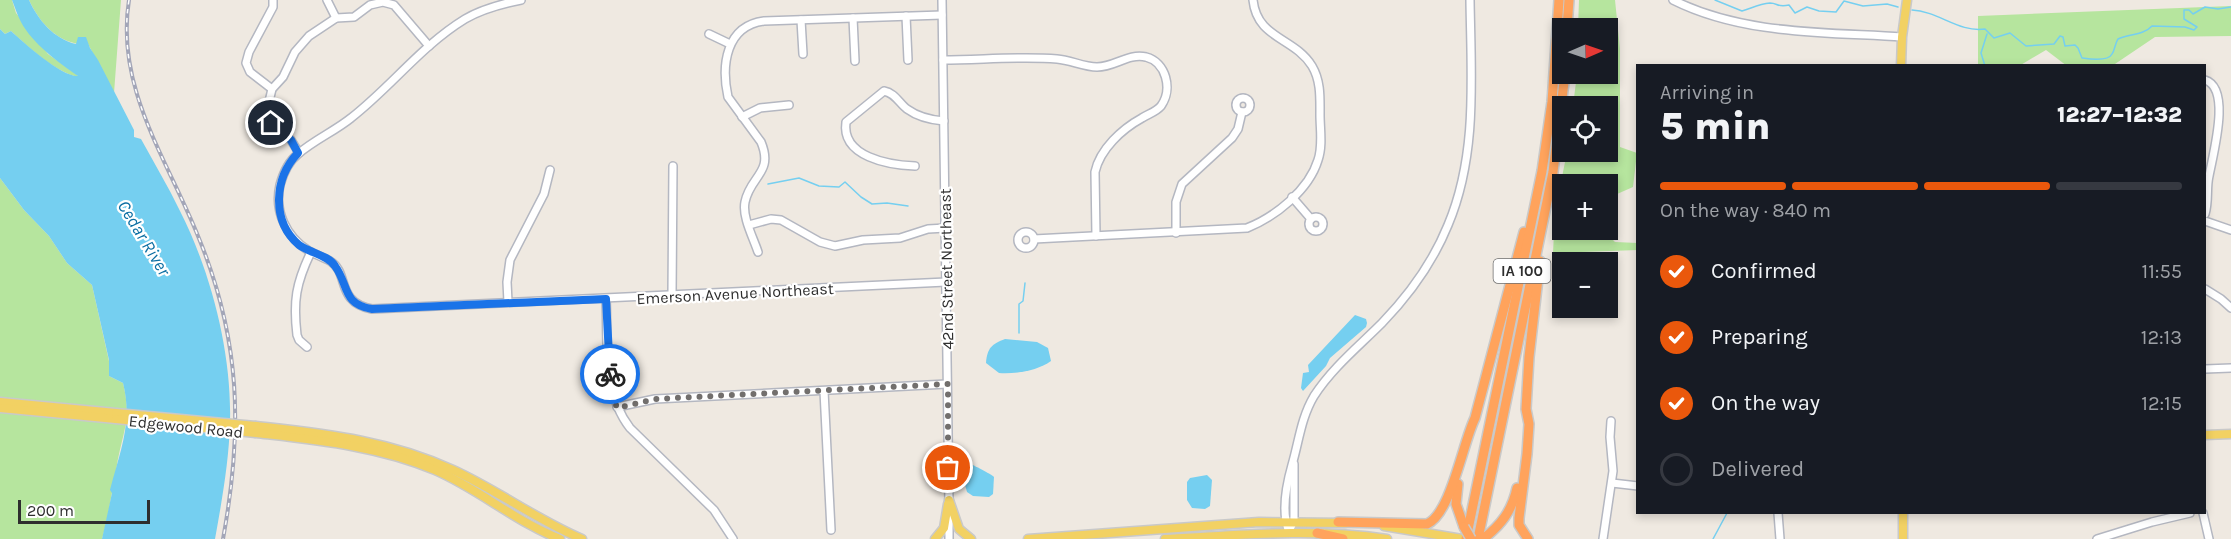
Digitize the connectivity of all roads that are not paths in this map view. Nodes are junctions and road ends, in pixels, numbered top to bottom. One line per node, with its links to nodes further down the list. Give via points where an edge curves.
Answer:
1 (273, 0): 28 (street, via 246,63 250,72)
2 (327, 0): 13 (street)
3 (521, 0): 20 (street, via 466,19)
4 (942, 0): 11 (street, 42nd Street Northeast)
5 (1253, 0): 41 (street, via 1264,27 1297,48 1318,77 1319,159 1311,177)
6 (1470, 0): 84 (street, via 1470,135 1462,182 1448,225 1404,298 1332,373 1314,398 1298,436 1288,478)
7 (1558, 0): 35 (highway, IA 100)
8 (1569, 0): 15 (highway)
9 (1673, 0): 18 (street, via 1702,13 1761,28)
10 (1907, 0): 18 (main road)
11 (942, 15): 12 (street); 23 (street, 42nd Street Northeast)
12 (906, 16): 14 (street); 22 (street)
13 (336, 18): 20 (street, via 354,17 377,2 388,2); 28 (street, via 302,43)
14 (853, 18): 16 (street); 24 (street)
15 (1568, 18)
16 (801, 20): 19 (street, via 754,22 742,28); 21 (street)
17 (709, 34): 19 (street)
18 (1902, 37): 25 (main road)
19 (730, 44): 32 (street, via 728,97)
20 (429, 46): 36 (street, via 352,118)
21 (803, 54)
22 (908, 60)
23 (943, 60): 33 (street, 42nd Street Northeast); 49 (street, via 1056,58 1102,67 1134,56 1148,57 1162,69 1167,92 1161,105 1126,128 1097,162)
24 (855, 61)
25 (1901, 64)
26 (2206, 80): 29 (street)
27 (1564, 84): 40 (highway, IA 100)
28 (272, 89): 36 (street, via 267,116)
29 (2224, 90)
30 (789, 105): 32 (street, via 760,108)
31 (1242, 112): 48 (street, via 1232,138 1182,184 1176,202)
32 (742, 117): 45 (street, via 761,142 765,157 765,166 745,201)
33 (944, 122): 38 (street, via 919,116 884,91 846,122 849,142 870,158); 46 (street, 42nd Street Northeast)
34 (2226, 127): 42 (street, via 2209,175)
35 (1548, 133): 69 (highway); 98 (highway, IA 100)
36 (298, 153): 51 (street, Emerson Avenue Northeast, via 280,186 281,217 292,237)
37 (673, 166): 55 (street)
38 (915, 166)
39 (550, 170): 57 (street, via 544,194 510,260)
40 (1553, 172): 67 (highway, via 1532,322); 100 (highway, IA 100)
41 (1292, 197): 43 (street); 48 (street, via 1268,218 1247,228)
42 (2206, 210)
43 (1311, 219)
44 (2206, 221): 47 (street)
45 (749, 225): 46 (street, via 781,220 835,246); 52 (street)
46 (946, 228): 53 (street, 42nd Street Northeast)
47 (2231, 230)
48 (1176, 233): 49 (street)
49 (1096, 236): 50 (street)
50 (1034, 239)
51 (311, 252): 57 (street, Emerson Avenue Northeast, via 334,264 348,296 362,307); 59 (street, via 296,293 297,335)
52 (758, 252)
53 (946, 282): 55 (street, Emerson Avenue Northeast); 62 (street, 42nd Street Northeast)
54 (2206, 291): 58 (street)
55 (672, 296): 56 (street, Emerson Avenue Northeast)
56 (606, 299): 57 (street, Emerson Avenue Northeast); 66 (street, via 610,388)
57 (508, 302)
58 (2231, 308)
59 (307, 347)
60 (2231, 368): 61 (street)
61 (2206, 369)
62 (948, 384): 63 (street); 77 (street, 42nd Street Northeast)
63 (824, 391): 66 (street, via 655,399); 85 (street)
64 (0, 402): 68 (main road)
65 (0, 408): 68 (main road)
66 (617, 408): 90 (street, via 630,428 714,510)
67 (1526, 409): 101 (highway, via 1515,497 1506,517); 102 (highway, via 1529,424 1519,525)
68 (116, 416): 71 (main road, Edgewood Road, bridge)
69 (1475, 418): 83 (highway, via 1447,500 1432,522); 99 (highway, bridge, via 1456,504)
70 (1611, 421): 74 (street)
71 (256, 430): 76 (main road, via 352,446 402,459 444,474); 78 (main road, via 335,435 404,450 455,471)
72 (2231, 434): 73 (main road)
73 (2206, 435)
74 (1612, 483): 75 (street); 103 (street)
75 (1636, 486)
76 (487, 498): 78 (main road); 88 (main road)
77 (949, 500): 91 (main road, via 944,528); 92 (street, 42nd Street Northeast); 93 (main road, via 959,529)
78 (508, 501): 89 (main road)
79 (1778, 514): 104 (street)
80 (2186, 514): 107 (street)
81 (2203, 514): 108 (street)
82 (1903, 516): 105 (main road); 106 (main road)
83 (1338, 522): 84 (main road); 98 (main road)
84 (1289, 525): 86 (main road); 87 (main road); 94 (main road)
85 (831, 530)
86 (1317, 533): 96 (highway); 97 (main road)
87 (1184, 538): 95 (main road)
88 (560, 539)
89 (582, 539)
90 (733, 539)
91 (935, 539)
92 (949, 539)
93 (971, 539)
94 (1028, 539)
95 (1165, 539)
96 (1343, 539)
97 (1387, 539)
98 (1463, 539)
99 (1471, 539)
100 (1478, 539)
101 (1482, 539)
102 (1528, 539)
103 (1604, 539)
104 (1780, 539)
105 (1898, 539)
106 (1903, 539)
107 (2097, 539)
108 (2209, 539)

